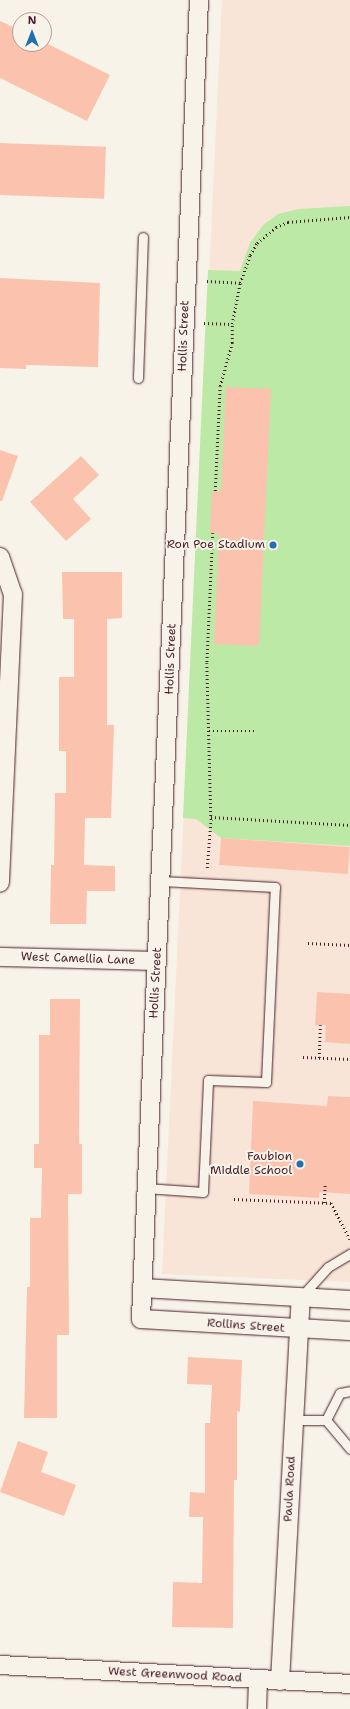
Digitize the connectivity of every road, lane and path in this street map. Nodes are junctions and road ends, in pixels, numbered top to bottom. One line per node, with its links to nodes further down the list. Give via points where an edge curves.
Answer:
1 (199, 0): 4 (street, Hollis Street)
2 (350, 217): 5 (path, via 288,222 276,227 257,243)
3 (143, 238): 8 (lane)
4 (186, 280): 5 (path); 6 (street, Hollis Street)
5 (240, 283): 7 (path)
6 (184, 322): 7 (path); 17 (street, Hollis Street)
7 (232, 324): 9 (path, via 232,343 220,386)
8 (138, 378)
9 (215, 491)
10 (213, 533): 12 (path, via 207,663)
11 (0, 558): 16 (street, via 13,594)
12 (209, 731): 13 (path); 14 (path)
13 (255, 731)
14 (211, 817): 15 (path); 19 (path)
15 (350, 825)
16 (1, 837): 18 (street)
17 (162, 881): 19 (lane); 23 (street, Hollis Street)
18 (0, 883)
19 (206, 884): 29 (lane, via 275,887 266,1082 208,1080 203,1192)
20 (308, 943): 21 (path)
21 (350, 944)
22 (0, 957): 23 (street, West Camellia Lane)
23 (157, 961): 29 (street, Hollis Street)
24 (320, 1025): 26 (path)
25 (303, 1057): 26 (path)
26 (319, 1058): 27 (path)
27 (350, 1059)
28 (324, 1183): 31 (path)
29 (145, 1188): 34 (street, Hollis Street)
30 (234, 1199): 31 (path)
31 (324, 1204): 32 (path, via 331,1204)
32 (350, 1239)
33 (350, 1254): 35 (lane, via 328,1267)
34 (142, 1288): 35 (street); 37 (street, Hollis Street)
35 (301, 1298): 36 (street); 38 (street, Paula Road)
36 (350, 1300)
37 (141, 1319): 38 (street, Rollins Street)
38 (298, 1329): 39 (street, Rollins Street); 41 (street, Paula Road)
39 (350, 1331)
40 (350, 1391): 42 (lane, via 340,1393)
41 (294, 1420): 42 (lane); 46 (street, Paula Road)
42 (326, 1420): 43 (lane)
43 (350, 1449)
44 (0, 1665): 45 (street, West Greenwood Road)
45 (258, 1680): 46 (street, West Greenwood Road); 48 (street)
46 (280, 1681): 47 (street, West Greenwood Road)
47 (350, 1684)
48 (256, 1709)

